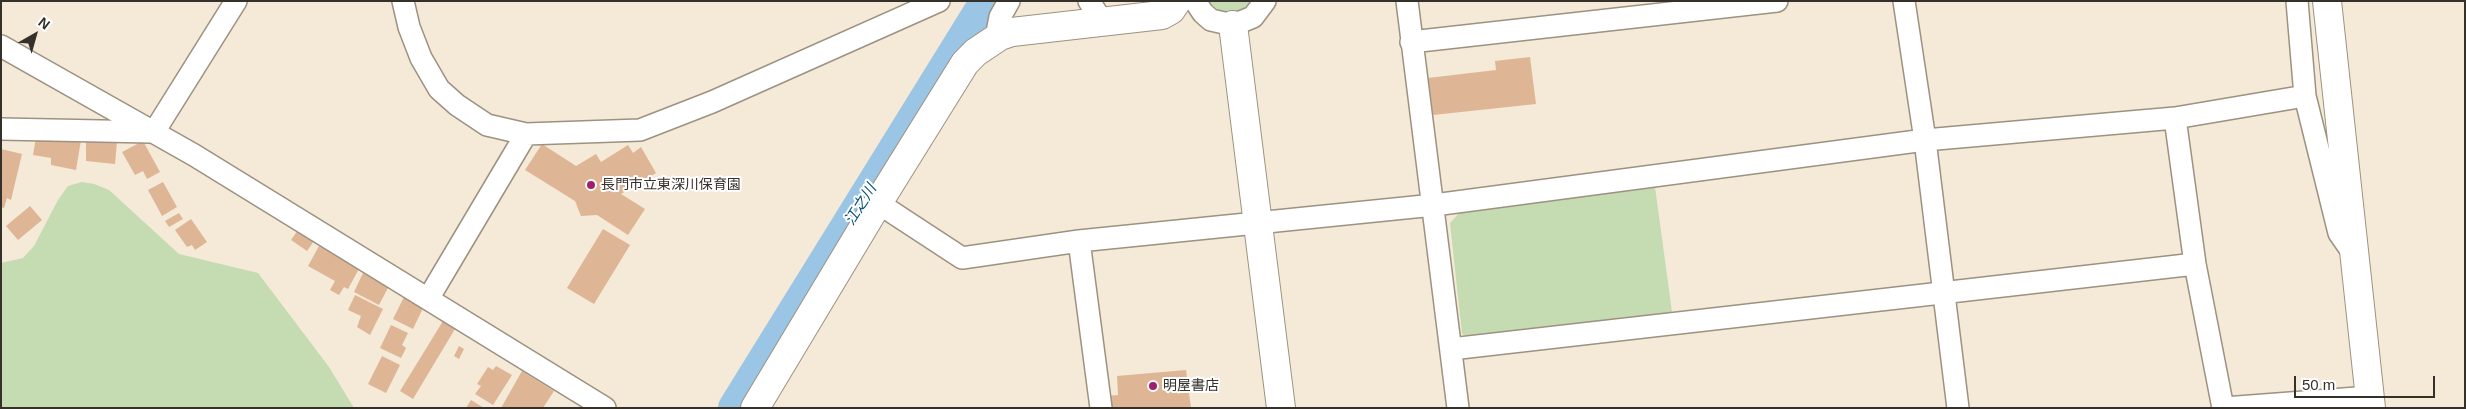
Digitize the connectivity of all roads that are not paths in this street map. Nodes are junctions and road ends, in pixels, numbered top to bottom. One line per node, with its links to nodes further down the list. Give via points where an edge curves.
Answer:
1 (236, 1): 21 (street)
2 (403, 1): 22 (street, via 421,58 439,89 487,125)
3 (939, 1): 22 (street, via 712,102 640,130)
4 (1009, 1): 15 (street, via 1000,18)
5 (1178, 1): 13 (street, via 1162,15)
6 (1195, 1): 14 (street, via 1211,20)
7 (1266, 1): 14 (street, via 1253,18)
8 (1407, 1): 16 (street)
9 (1778, 1): 16 (street)
10 (1904, 1): 23 (street)
11 (2297, 1): 18 (street)
12 (2328, 6): 28 (street)
13 (1096, 11): 15 (street)
14 (1233, 25): 26 (street)
15 (1000, 36): 24 (street, via 965,63)
16 (1412, 42): 25 (street)
17 (1, 46): 21 (street)
18 (2305, 96): 19 (street); 28 (street, via 2339,234)
19 (2175, 118): 23 (street); 29 (street)
20 (1, 129): 21 (street)
21 (154, 132): 31 (street)
22 (526, 134): 31 (street)
23 (1925, 140): 25 (street); 30 (street)
24 (878, 203): 27 (street, via 962,258); 35 (street)
25 (1434, 205): 26 (street); 32 (street)
26 (1258, 222): 27 (street); 37 (street)
27 (1079, 241): 36 (street)
28 (2356, 257): 33 (street)
29 (2195, 264): 30 (street); 40 (street)
30 (1942, 292): 32 (street); 39 (street)
31 (428, 299): 34 (street)
32 (1451, 349): 38 (street)
33 (2371, 402): 40 (street)
34 (605, 408)
35 (755, 408)
36 (1101, 408)
37 (1281, 408)
38 (1458, 408)
39 (1958, 408)
40 (2224, 408)

